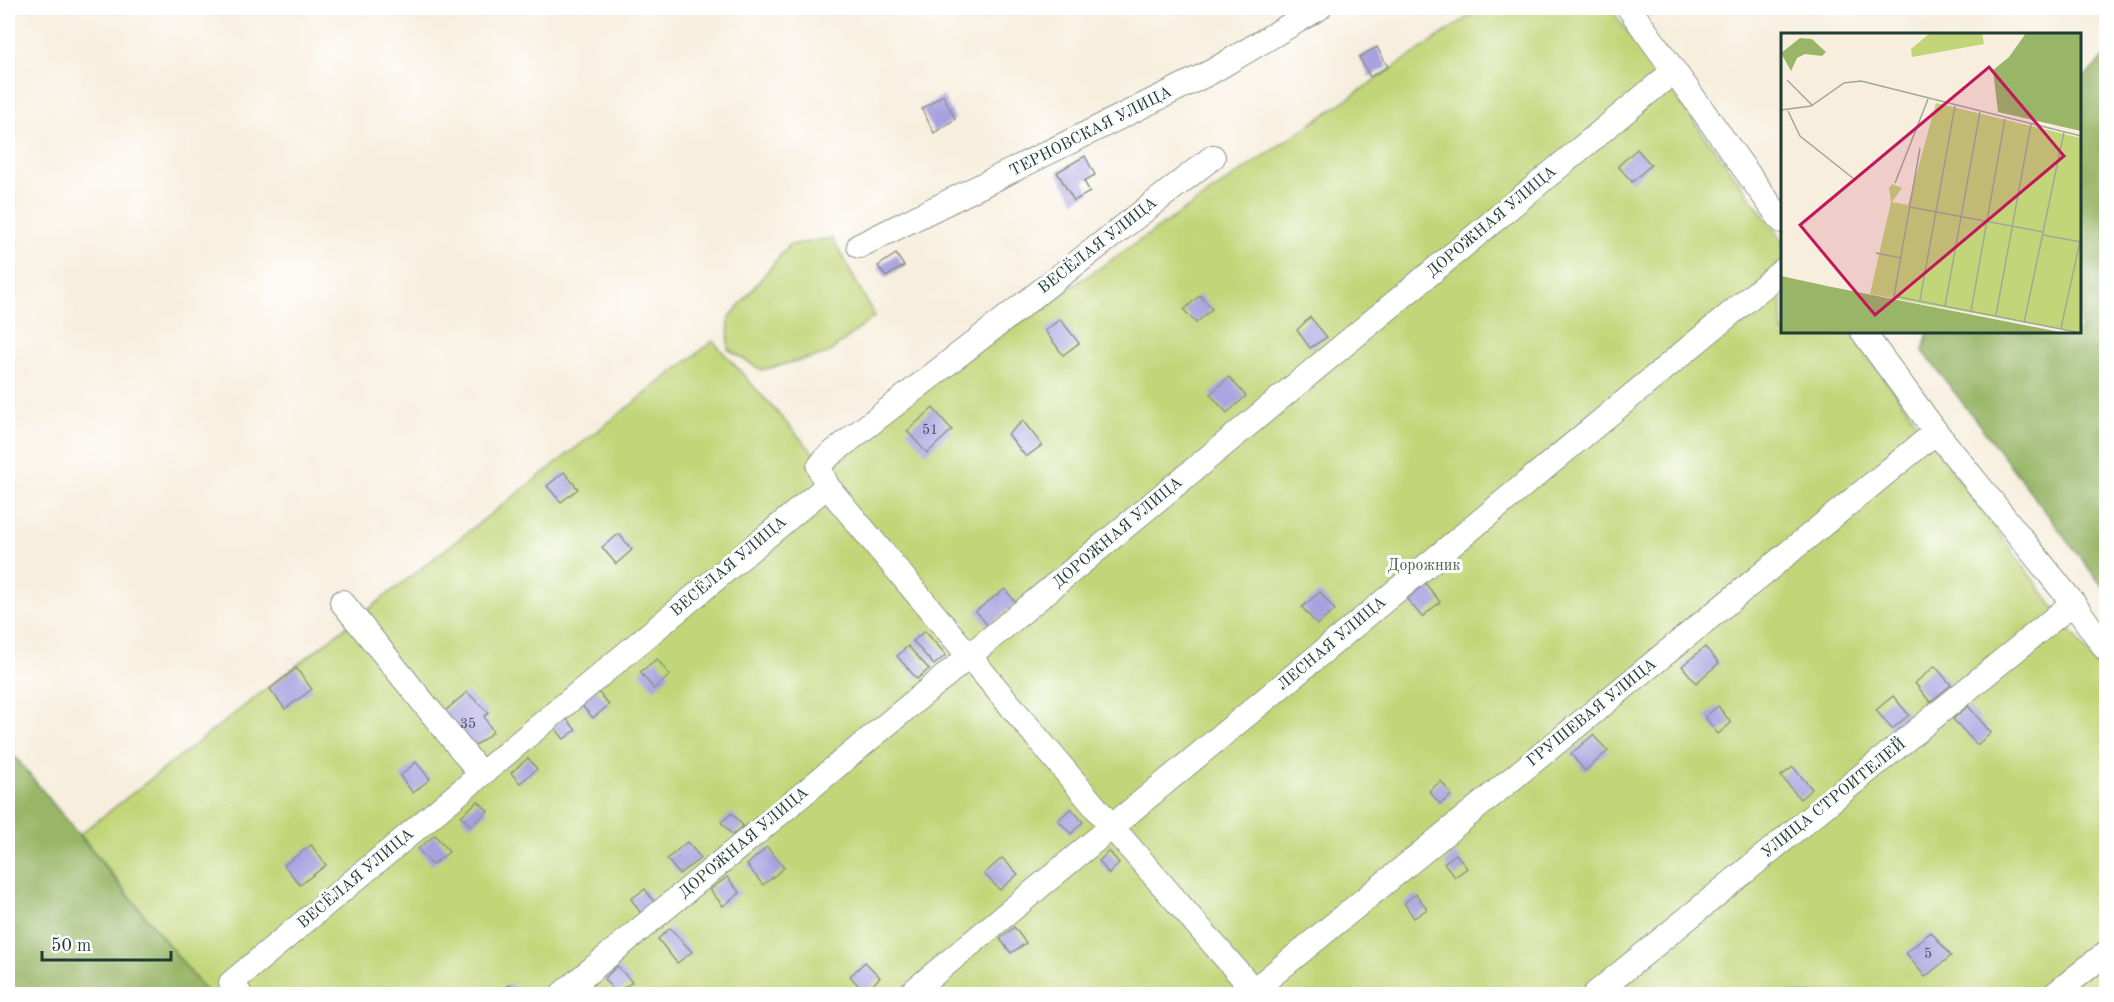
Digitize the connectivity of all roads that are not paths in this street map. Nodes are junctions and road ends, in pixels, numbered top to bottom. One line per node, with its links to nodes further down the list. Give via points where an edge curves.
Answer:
1 (1319, 8): 6 (street, ТЕРНОВСКАЯ УЛИЦА, via 1201,77)
2 (1629, 8): 3 (street)
3 (1674, 71): 5 (street); 14 (street, ДОРОЖНАЯ УЛИЦА)
4 (1213, 157): 10 (street, ВЕСЁЛАЯ УЛИЦА, via 826,458 819,467)
5 (1781, 220)
6 (859, 246)
7 (1781, 272): 16 (street, ЛЕСНАЯ УЛИЦА)
8 (1864, 333): 9 (street)
9 (1936, 432): 12 (street); 19 (street, ГРУШЕВАЯ УЛИЦА)
10 (827, 486): 14 (street); 15 (street, ВЕСЁЛАЯ УЛИЦА)
11 (342, 602): 15 (street)
12 (2073, 603): 13 (street); 22 (street, УЛИЦА СТРОИТЕЛЕЙ)
13 (2106, 649)
14 (970, 655): 16 (street); 20 (street, ДОРОЖНАЯ УЛИЦА)
15 (481, 774): 18 (street, ВЕСЁЛАЯ УЛИЦА)
16 (1112, 827): 19 (street); 21 (street, ЛЕСНАЯ УЛИЦА)
17 (2106, 953): 23 (street)
18 (235, 989)
19 (1253, 993)
20 (562, 994)
21 (910, 994)
22 (1595, 994)
23 (2055, 994)

